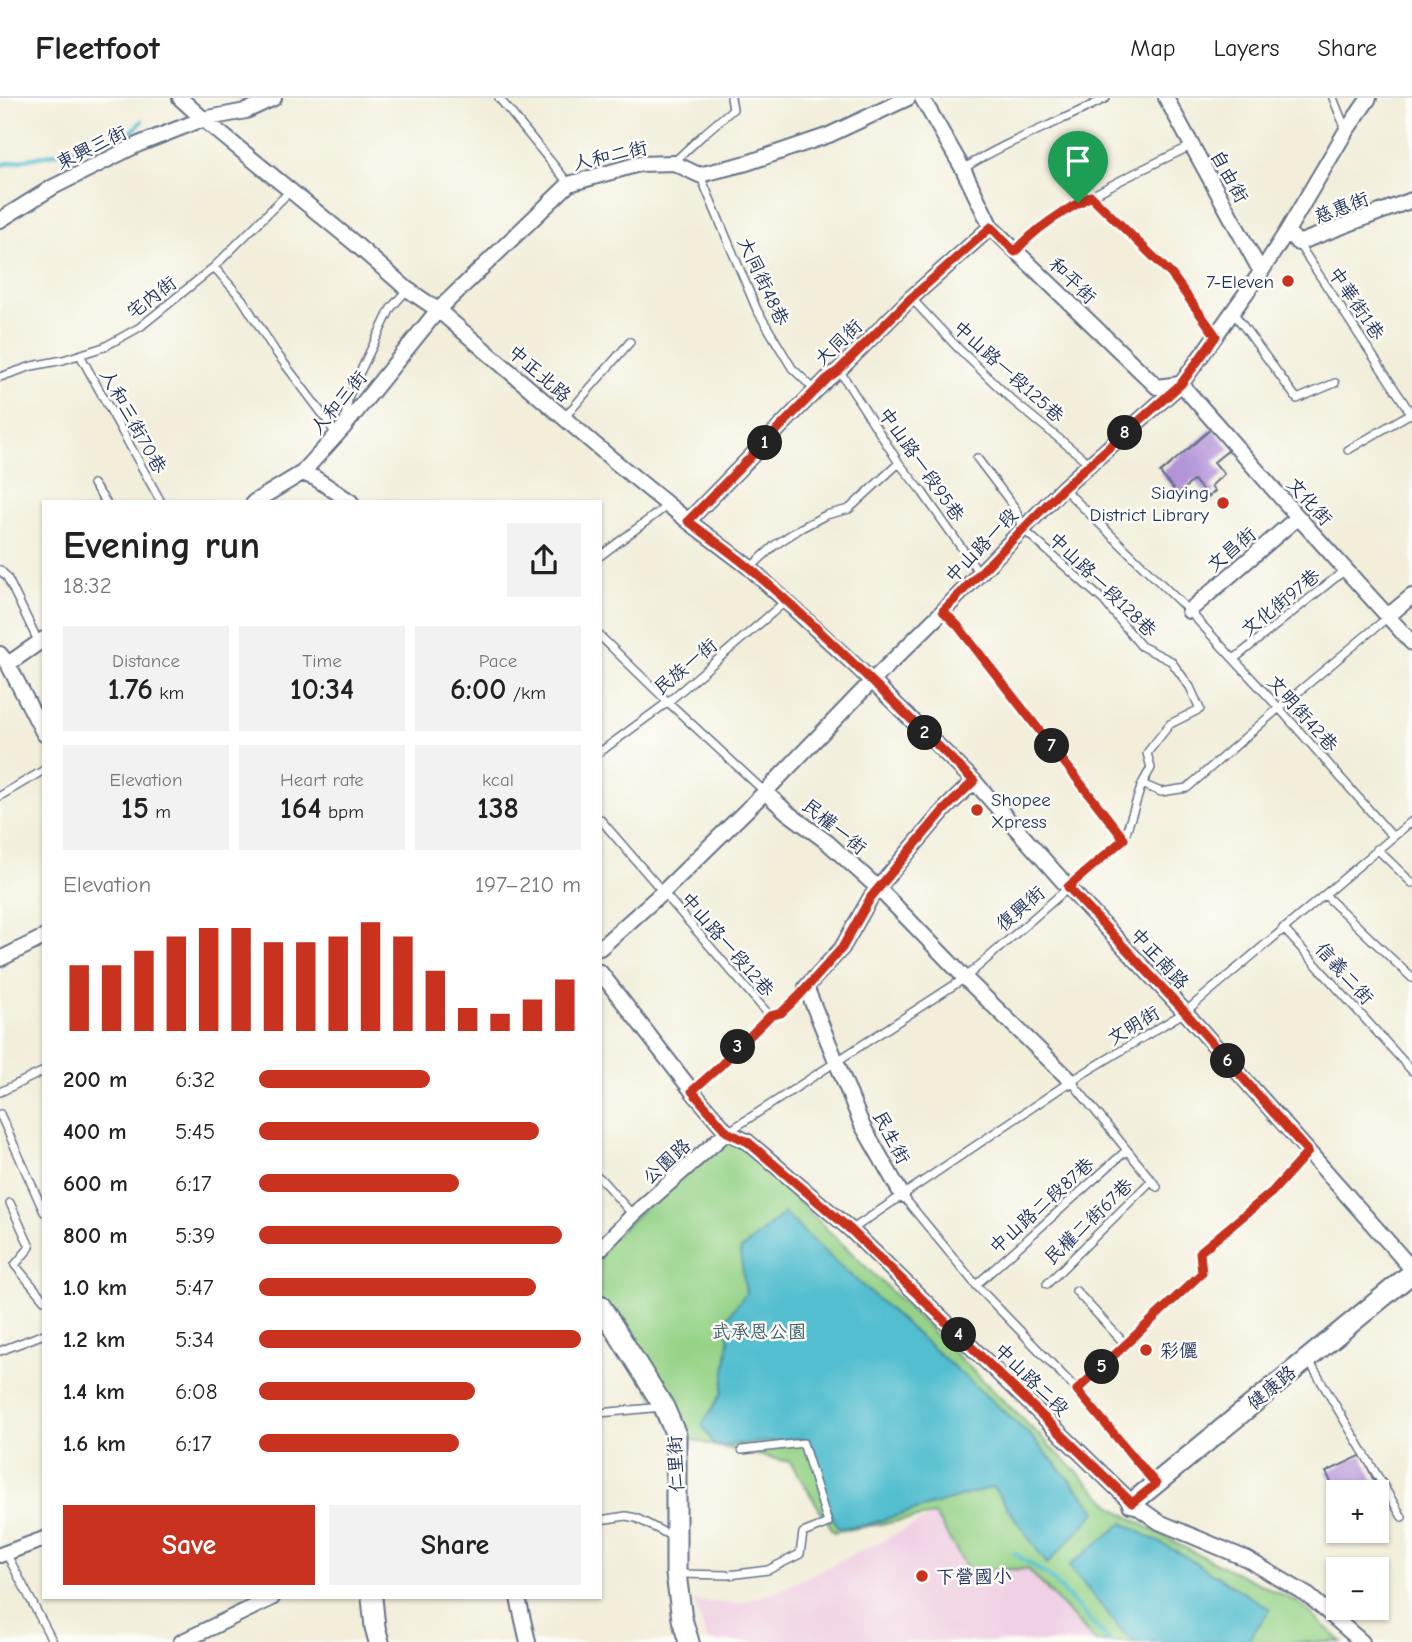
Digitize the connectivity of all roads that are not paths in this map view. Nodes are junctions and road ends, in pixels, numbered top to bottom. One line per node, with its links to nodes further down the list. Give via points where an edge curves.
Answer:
1 (180, 98): 11 (street, 中正北路)
2 (274, 98): 11 (street, 東興三街, via 246,111)
3 (499, 98): 17 (lane)
4 (731, 98): 14 (lane, via 733,109)
5 (908, 98): 16 (street, via 829,135)
6 (922, 98): 15 (street, 和平街)
7 (1106, 98): 15 (lane)
8 (1166, 98): 13 (street, 自由街)
9 (1333, 98): 12 (lane)
10 (1369, 98): 12 (street, 中山路一段)
11 (203, 119): 18 (street, 中正北路); 21 (street, 東興三街, via 139,144 53,187)
12 (1346, 131): 23 (street, 中山路一段)
13 (1191, 146): 19 (lane); 27 (street, 自由街)
14 (674, 163): 16 (street, 人和二街); 17 (street, 人和二街, via 639,164)
15 (963, 169): 22 (street, 和平街)
16 (699, 175): 39 (lane, 大同街48巷, via 757,310 792,368)
17 (569, 184): 30 (street, 人和二街)
18 (290, 191): 26 (lane, 宅內街); 28 (street, 中正北路)
19 (1091, 196): 25 (lane, via 1046,224); 32 (lane, via 1172,275)
20 (1412, 200): 24 (street, 慈惠街)
21 (0, 220)
22 (991, 227): 25 (street, 和平街); 29 (street, 大同街)
23 (1287, 231): 24 (street, 慈惠街); 27 (street, 中山路一段)
24 (1298, 243): 40 (lane, 中華街1巷)
25 (1015, 252): 38 (street, 和平街, via 1157,387)
26 (214, 267): 34 (lane, 宅內街, via 140,327); 42 (lane)
27 (1261, 272): 31 (street, 中山路一段)
28 (407, 289): 30 (street, 中正北路); 42 (lane, via 391,308 349,394)
29 (911, 298): 35 (street, 大同街); 46 (lane, 中山路一段125巷, via 1013,401)
30 (438, 310): 41 (street, 中正北路); 42 (street, 人和三街)
31 (1233, 312): 32 (street, 中山路一段); 37 (lane, via 1297,399)
32 (1216, 336): 38 (street, 中山路一段)
33 (630, 342): 41 (lane)
34 (80, 355): 36 (lane, 宅內街); 51 (lane, 人和三街70巷)
35 (839, 370): 39 (street, 大同街); 45 (lane, 中山路一段95巷)
36 (0, 377)
37 (1335, 383)
38 (1181, 384): 46 (street, 中山路一段); 55 (street, 文化街)
39 (816, 391): 56 (street, 大同街)
40 (1412, 414): 43 (lane)
41 (564, 418): 54 (street, 中正北路)
42 (339, 432): 47 (street, 人和三街)
43 (1348, 450)
44 (977, 458): 57 (lane, via 1015,508)
45 (899, 463): 59 (lane, via 849,509 802,528); 62 (lane, 中山路一段95巷)
46 (1090, 464): 49 (street, 中山路一段)
47 (302, 473): 52 (street, 人和三街); 53 (street)
48 (93, 484): 50 (lane)
49 (1063, 488): 57 (street, 中山路一段); 66 (lane, 文明街42巷)
50 (105, 500)
51 (160, 500)
52 (257, 500)
53 (348, 500)
54 (668, 505): 56 (street, 中正北路); 58 (lane)
55 (1298, 517): 61 (street, 文化街); 66 (street, 文昌街)
56 (688, 521): 59 (street, 中正北路)
57 (1023, 529): 62 (street, 中山路一段); 80 (lane, 中山路一段128巷, via 1104,601 1141,646 1171,661 1190,687 1200,709 1170,724 1147,753 1151,768)
58 (602, 554)
59 (750, 568): 64 (street, 中正北路)
60 (0, 569): 69 (lane)
61 (1346, 569): 67 (street, 文化街); 71 (lane, 文化街97巷)
62 (980, 574): 65 (street, 中山路一段)
63 (1412, 596): 67 (street)
64 (786, 601): 73 (street, 中正北路); 74 (lane, 民族一街)
65 (943, 611): 73 (street, 中山路一段); 86 (lane)
66 (1189, 611): 71 (lane, 文明街42巷)
67 (1388, 616): 70 (street, 文化街); 75 (lane)
68 (602, 638): 74 (lane, 民權一街)
69 (41, 641): 72 (street)
70 (1412, 643)
71 (1234, 659): 75 (lane, 文明街42巷)
72 (3, 662): 76 (street)
73 (872, 681): 79 (street, 中正南路); 81 (street, 中山路一段)
74 (668, 702): 77 (lane, 民族一街); 81 (lane, 民權一街)
75 (1279, 708): 80 (lane, via 1188,788 1161,792); 85 (lane, 文明街42巷)
76 (42, 730)
77 (602, 751)
78 (42, 771): 82 (lane)
79 (974, 781): 89 (street, 中正南路); 90 (street)
80 (1142, 784): 86 (lane)
81 (765, 792): 90 (street, 民權一街); 91 (street, 中山路一段)
82 (0, 796)
83 (602, 821): 91 (lane, 中山路一段12巷)
84 (1412, 821): 85 (lane, 文明街)
85 (1393, 837): 87 (lane, 文明街)
86 (1124, 839): 89 (lane, 復興街)
87 (1377, 849): 88 (lane); 92 (lane, 文明街)
88 (1412, 883)
89 (1068, 887): 98 (lane, 復興街); 101 (street, 中正南路)
90 (878, 888): 98 (street, 民權一街); 100 (street, via 842,948)
91 (663, 891): 95 (street, 中山路一段); 102 (lane, 中山路一段12巷)
92 (1325, 895): 93 (lane, 文明街); 99 (lane)
93 (1283, 928): 101 (lane, 文明街); 104 (lane, 信義二街)
94 (42, 942): 96 (street)
95 (602, 946)
96 (0, 959)
97 (602, 975): 107 (street, 中山路二段)
98 (965, 978): 103 (lane, 復興街); 106 (street, 民權一街)
99 (1412, 978)
100 (806, 987): 102 (lane, via 781,1013); 103 (street, 民生街)
101 (1185, 1012): 106 (lane, 文明街); 112 (street, 中正南路)
102 (770, 1016): 107 (lane)
103 (836, 1062): 110 (lane, 復興街); 114 (street, 民生街, via 862,1125)
104 (1412, 1071)
105 (42, 1072): 108 (lane)
106 (1072, 1081): 111 (lane); 114 (lane, 文明街)
107 (692, 1091): 110 (street, 中山路二段)
108 (0, 1092)
109 (0, 1114): 116 (lane)
110 (727, 1132): 117 (street, 公園路); 118 (street, 中山路二段, via 748,1142)
111 (1127, 1150): 121 (lane, 民權二街67巷, via 1155,1184); 122 (lane, 中山路二段87巷)
112 (1308, 1152): 120 (street, 中正南路); 127 (lane, via 1272,1192 1200,1252 1202,1273)
113 (602, 1180): 117 (lane)
114 (902, 1195): 118 (lane, 文明街); 122 (lane, 民生街)
115 (10, 1203): 124 (lane, via 30,1247 15,1265)
116 (42, 1208)
117 (633, 1215): 119 (street, 公園路)
118 (851, 1230): 135 (street, 中山路二段)
119 (602, 1247)
120 (1412, 1271): 129 (street, 健康路)
121 (1047, 1284)
122 (976, 1285): 130 (lane, 民生街)
123 (1076, 1291): 127 (lane)
124 (42, 1298)
125 (602, 1309): 131 (street, 仁里街)
126 (42, 1335): 128 (lane)
127 (1125, 1344): 130 (lane)
128 (0, 1351)
129 (1307, 1358): 134 (street, 健康路); 136 (lane)
130 (1077, 1390): 134 (lane, 民生街)
131 (664, 1407): 132 (lane); 138 (street, 仁里街, via 676,1435)
132 (602, 1413)
133 (741, 1450): 141 (lane, via 803,1443 828,1523 803,1532 800,1554 768,1570)
134 (1156, 1484): 135 (street, 健康路)
135 (1132, 1503): 150 (street, 中山路二段, via 1159,1522 1247,1559 1309,1596)
136 (1402, 1517)
137 (602, 1520): 138 (lane, via 636,1518)
138 (676, 1539): 141 (street, 仁里街)
139 (42, 1540): 140 (street)
140 (3, 1554): 145 (lane)
141 (677, 1574): 149 (street, 仁里街)
142 (270, 1599): 146 (street)
143 (372, 1599): 147 (street)
144 (518, 1599): 148 (street)
145 (53, 1642)
146 (181, 1642)
147 (379, 1642)
148 (528, 1642)
149 (689, 1642)
150 (1362, 1642)

